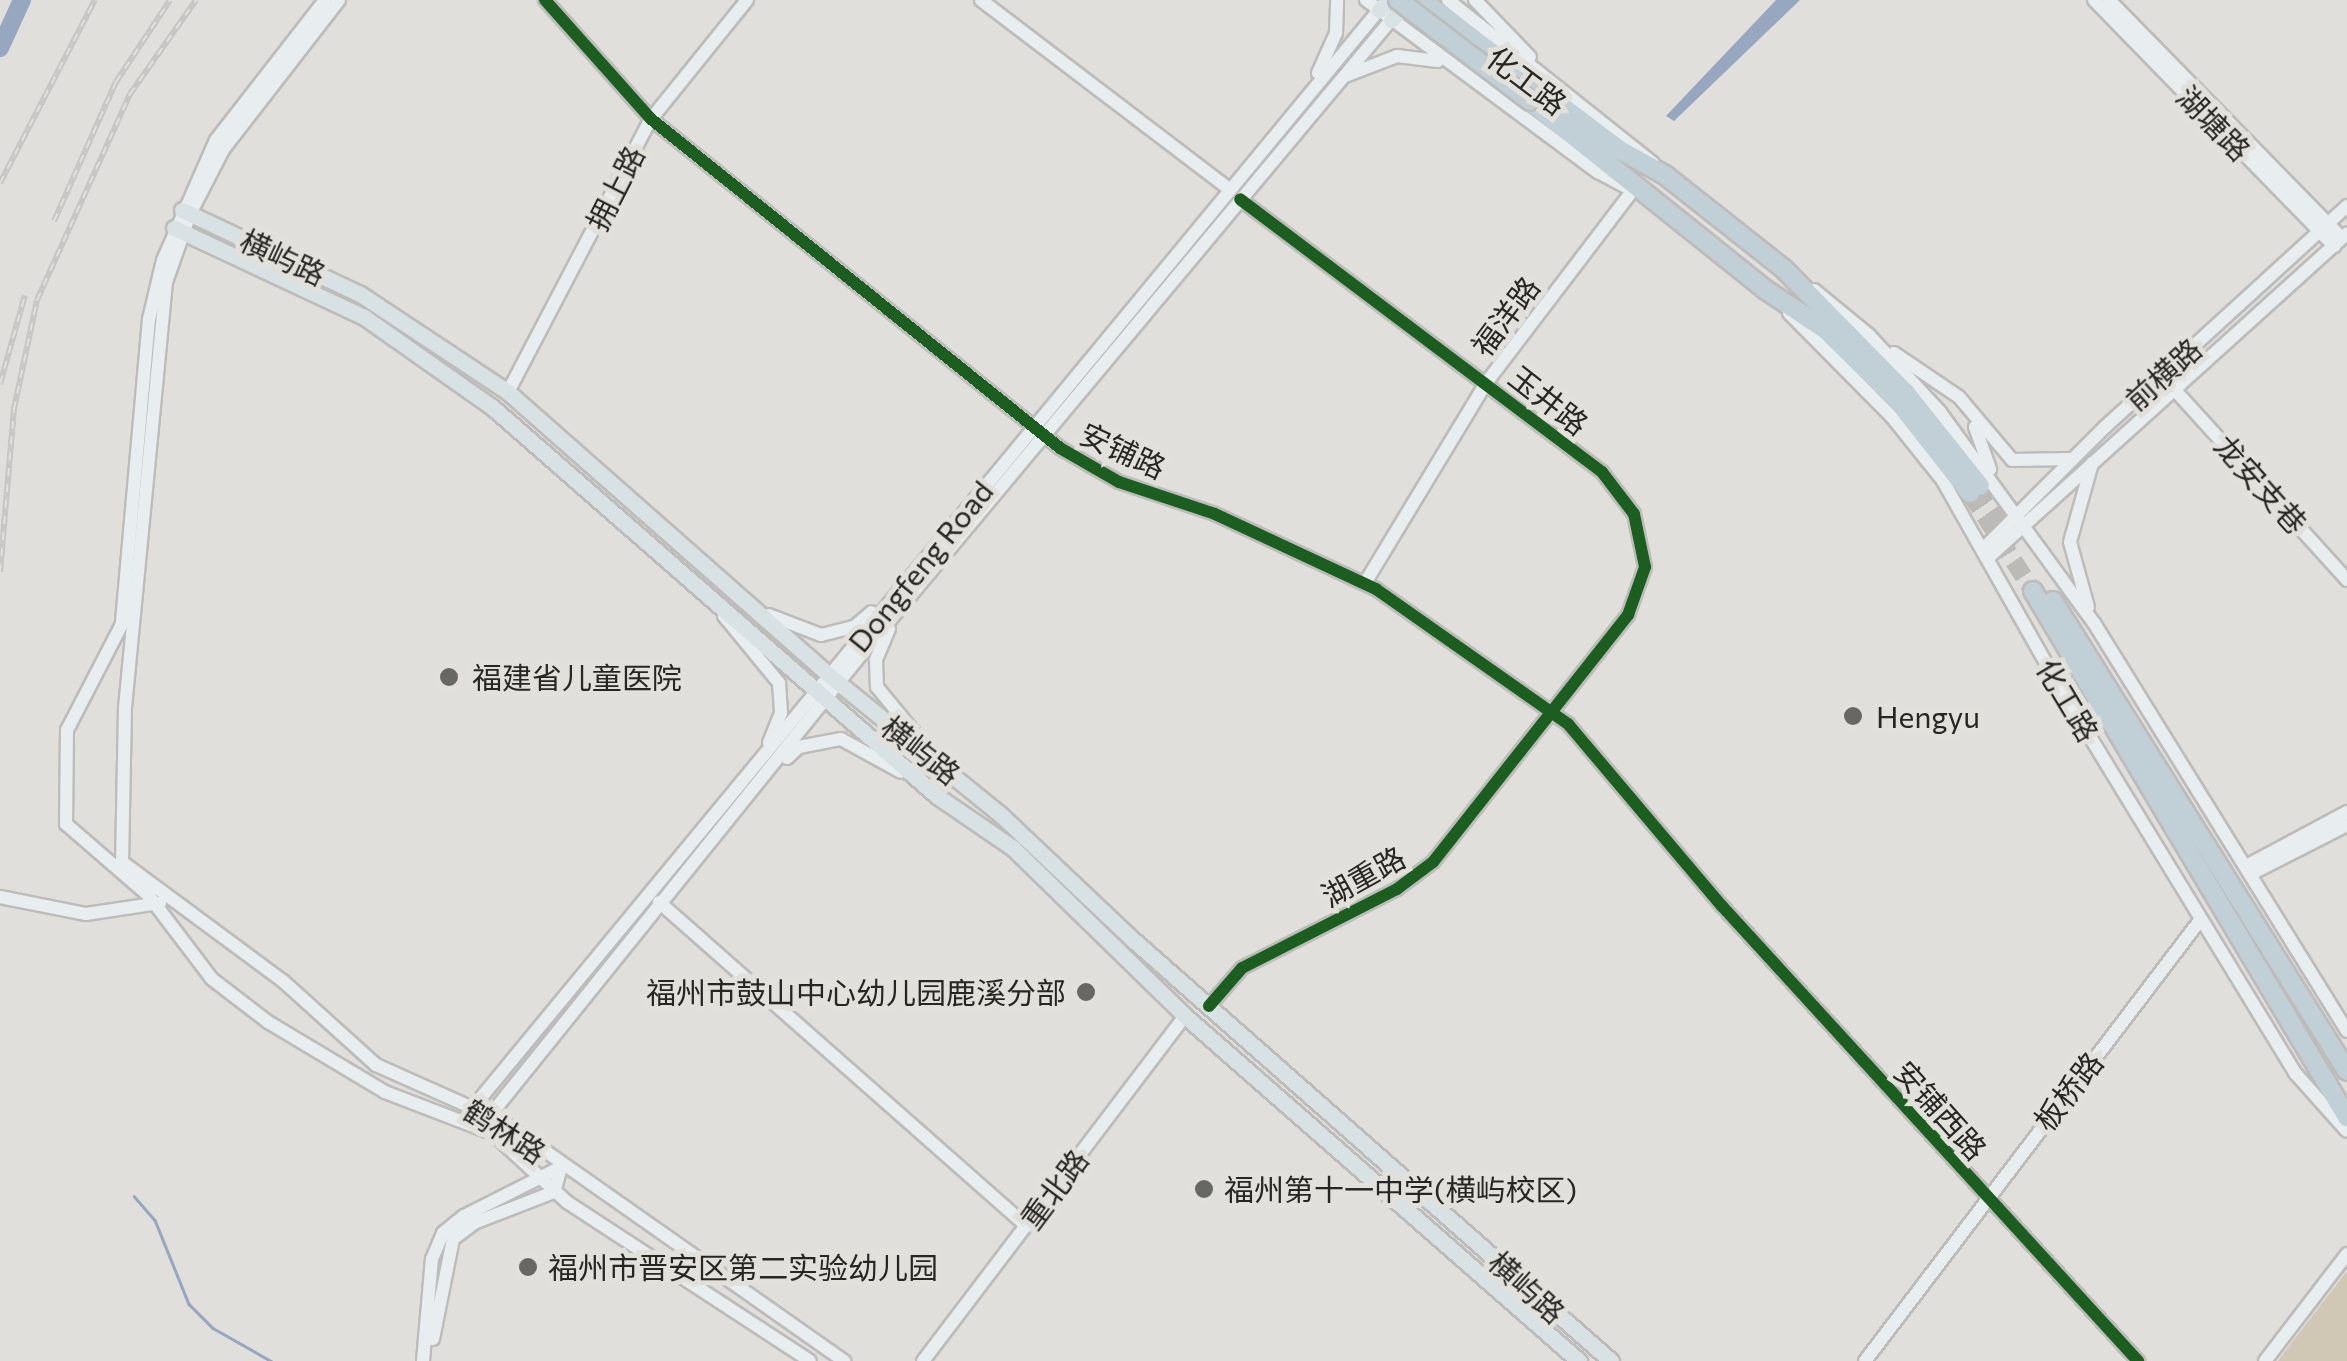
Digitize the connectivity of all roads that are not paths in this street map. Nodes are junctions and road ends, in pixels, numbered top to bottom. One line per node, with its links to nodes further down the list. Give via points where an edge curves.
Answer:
1 (325, 0): 23 (main road, via 224,130)
2 (339, 0): 23 (main road, via 231,138)
3 (545, 0): 19 (main road, 安铺路)
4 (747, 0): 19 (main road, 拥上路)
5 (982, 0): 21 (main road, 玉井路)
6 (1336, 0): 18 (main road, via 1336,32)
7 (1398, 0): 17 (highway, 化工路, bridge)
8 (1410, 0): 14 (main road)
9 (1422, 0): 17 (highway, 化工路)
10 (1448, 0): 17 (main road)
11 (1475, 0): 17 (main road)
12 (2094, 0): 24 (main road, 湖塘路)
13 (2109, 0): 24 (main road, 湖塘路)
14 (1381, 8): 15 (main road); 16 (main road, Dongfeng Road); 18 (main road, Dongfeng Road)
15 (1449, 64): 16 (main road, via 1398,56); 20 (main road)
16 (1341, 79): 21 (main road, Dongfeng Road)
17 (1538, 88): 20 (highway, 化工路); 27 (highway, 化工路, via 1618,149 1665,175)
18 (1302, 102): 21 (main road, Dongfeng Road)
19 (651, 119): 32 (main road, 拥上路); 34 (main road, 安铺路)
20 (1639, 194): 28 (highway, 化工路); 30 (main road, 福洋路)
21 (1235, 195): 30 (main road, 玉井路); 34 (main road, Dongfeng Road)
22 (2347, 206): 24 (main road, 前横路)
23 (186, 212): 25 (main road); 32 (main road, 横屿路, via 360,294)
24 (2324, 227): 26 (main road, 湖塘路); 35 (main road, 前横路)
25 (178, 230): 43 (main road, 横屿路, via 341,304 410,346 517,427); 59 (main road, 鹤林路, via 160,314 124,708 122,862); 61 (main road, 鹤林路, via 151,309 122,624 71,720 62,754 69,828)
26 (2341, 239): 31 (main road, 前横路)
27 (1784, 269): 29 (main road); 37 (highway, 化工路, via 1906,392)
28 (1766, 290): 37 (highway, 化工路, via 1853,356); 39 (main road, 化工路, via 1892,417)
29 (1869, 335): 33 (main road, via 1942,382); 37 (main road)
30 (1486, 382): 42 (main road, 福洋路); 49 (main road, 玉井路, via 1619,489 1644,546 1644,576 1633,607)
31 (2174, 389): 36 (main road, 前横路); 41 (main road, 龙安支巷)
32 (508, 392): 45 (main road, 横屿路)
33 (1971, 417): 35 (main road, via 2012,460 2047,464); 37 (main road)
34 (1039, 431): 40 (main road, Dongfeng Road); 42 (main road, 安铺路, via 1119,482 1215,514); 44 (main road, Dongfeng Road)
35 (2072, 458): 38 (main road, 前横路)
36 (2094, 459): 38 (main road, 前横路); 46 (main road, via 2070,542)
37 (1982, 488): 38 (main road)
38 (2018, 519): 39 (main road, 前横路); 46 (main road)
39 (1987, 552): 62 (main road, 化工路, via 2062,691)
40 (923, 562): 45 (main road, via 861,624 836,634 799,631); 47 (main road, Dongfeng Road)
41 (2347, 580)
42 (1365, 583): 49 (main road, 安铺路)
43 (700, 588): 48 (main road, 横屿路); 50 (main road, via 780,683 781,712)
44 (910, 596): 47 (main road, Dongfeng Road); 51 (main road, via 880,646 877,687 891,712)
45 (748, 603): 47 (main road, 横屿路)
46 (2094, 623): 56 (main road)
47 (834, 679): 48 (main road, Dongfeng Road); 51 (main road, 横屿路)
48 (822, 695): 50 (main road, Dongfeng Road); 52 (main road, 横屿路); 55 (main road, Dongfeng Road)
49 (1554, 712): 57 (main road, 安铺路); 63 (main road, 湖重路, via 1427,868 1242,968)
50 (762, 759): 67 (main road, Dongfeng Road)
51 (952, 775): 63 (main road, 横屿路)
52 (936, 796): 55 (main road, via 862,746 827,738 796,749); 64 (main road, 横屿路, via 1013,848)
53 (2347, 812): 56 (main road)
54 (2347, 824): 56 (main road)
55 (722, 825): 60 (main road, Dongfeng Road)
56 (2249, 870): 65 (main road)
57 (1709, 891): 76 (main road, 安铺西路)
58 (0, 897): 61 (main road, via 86,914)
59 (172, 900): 61 (main road); 67 (main road, 鹤林路, via 283,981 376,1066)
60 (659, 902): 68 (main road, Dongfeng Road); 77 (main road)
61 (156, 904): 70 (main road, 鹤林路, via 212,979 268,1022 368,1084)
62 (2201, 918): 72 (main road, 化工路, via 2296,1074); 76 (main road, 板桥路)
63 (1209, 1006): 84 (main road, 横屿路)
64 (1185, 1016): 77 (main road, 重北路); 83 (main road, 横屿路)
65 (2347, 1031)
66 (2347, 1071): 69 (highway, 化工路, via 2038,588)
67 (472, 1106): 68 (main road, 鹤林路); 70 (main road, Dongfeng Road)
68 (489, 1114): 71 (main road, Dongfeng Road); 73 (main road, 鹤林路)
69 (2347, 1117)
70 (465, 1123): 71 (main road, 鹤林路)
71 (483, 1129): 74 (main road, 鹤林路)
72 (2347, 1131)
73 (561, 1168): 74 (main road); 75 (main road); 81 (main road, 鹤林路)
74 (542, 1181): 75 (main road, 鹤林路); 79 (main road, via 464,1216 438,1240)
75 (554, 1192): 79 (main road, via 474,1223 453,1239); 80 (main road, 鹤林路)
76 (1986, 1198): 85 (main road, 板桥路); 86 (main road, 安铺西路)
77 (1026, 1226): 82 (main road, 重北路)
78 (2347, 1254): 87 (main road)
79 (427, 1361)
80 (810, 1361)
81 (844, 1361)
82 (923, 1361)
83 (1579, 1361)
84 (1611, 1361)
85 (1865, 1361)
86 (2138, 1361)
87 (2265, 1361)

